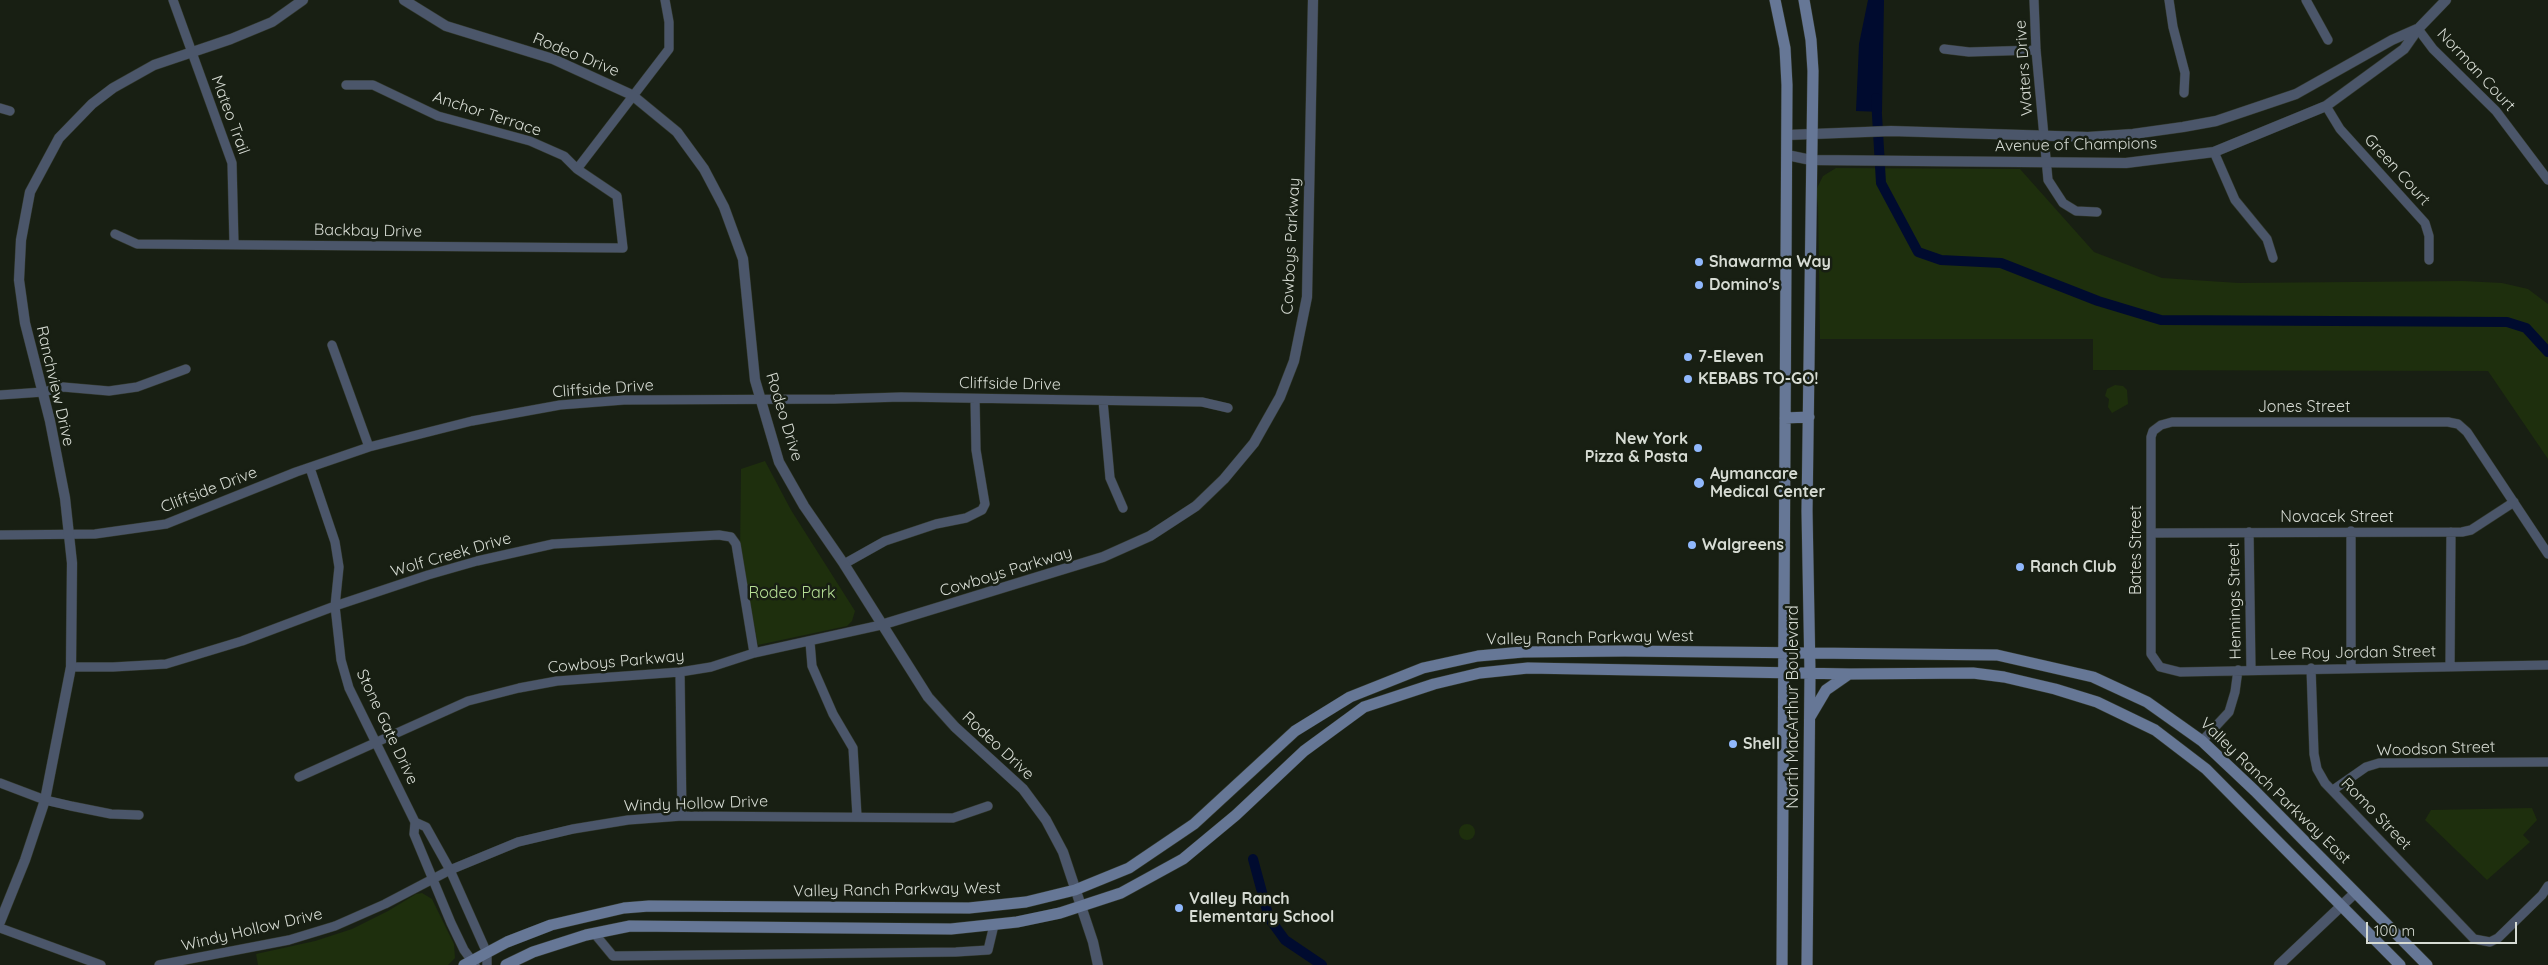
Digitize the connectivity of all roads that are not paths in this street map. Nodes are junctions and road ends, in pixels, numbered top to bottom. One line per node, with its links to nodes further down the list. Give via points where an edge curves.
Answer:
1 (173, 0): 16 (street, Mateo Trail)
2 (303, 0): 16 (street, Ranchview Drive, via 272,22)
3 (404, 0): 19 (street, Rodeo Drive, via 446,26 554,59)
4 (665, 0): 19 (street, via 669,49)
5 (1313, 0): 62 (street, Cowboys Parkway, via 1307,297 1294,361 1280,397 1254,443 1196,506 1150,536 1103,557)
6 (1775, 0): 24 (main road, North MacArthur Boulevard, via 1785,48)
7 (1804, 0): 23 (main road, North MacArthur Boulevard, via 1813,71)
8 (2034, 0): 15 (street, Waters Drive)
9 (2169, 0): 18 (street, via 2184,73)
10 (2306, 0): 13 (street)
11 (2446, 0): 12 (street, Avenue of Champions)
12 (2418, 29): 20 (street, Avenue of Champions, via 2404,50); 25 (street, Avenue of Champions, via 2392,40 2296,94 2216,121 2133,134); 31 (street, Norman Court, via 2433,49 2496,110)
13 (2328, 40)
14 (1944, 50): 15 (street)
15 (2036, 50): 25 (street, Waters Drive)
16 (192, 52): 34 (street, Mateo Trail, via 232,163); 40 (street, Ranchview Drive, via 135,74 92,104 59,138 30,192 21,240 19,280 25,323)
17 (346, 85): 30 (street, Anchor Terrace, via 373,85 438,116 530,141 564,156)
18 (2184, 92)
19 (632, 95): 30 (street); 43 (street, Rodeo Drive, via 677,132 704,169 724,207 742,259 749,336)
20 (2326, 106): 26 (street, Avenue of Champions); 37 (street, Green Court, via 2340,129 2425,223 2429,236)
21 (0, 108): 22 (street)
22 (10, 110)
23 (1811, 134): 24 (street, Avenue of Champions); 25 (street, Avenue of Champions, via 1891,131); 28 (main road, North MacArthur Boulevard)
24 (1787, 135): 27 (main road, North MacArthur Boulevard)
25 (2044, 136): 29 (street, Waters Drive)
26 (2214, 152): 29 (street, Avenue of Champions, via 2126,163); 36 (street, via 2235,200 2266,239)
27 (1787, 156): 28 (street, Avenue of Champions); 47 (main road, North MacArthur Boulevard)
28 (1811, 160): 29 (street, Avenue of Champions); 46 (main road, North MacArthur Boulevard)
29 (2047, 163): 32 (street, Waters Drive, via 2048,180 2063,203 2076,211)
30 (577, 169): 35 (street, Anchor Terrace, via 617,196)
31 (2548, 180)
32 (2097, 212)
33 (115, 234): 34 (street, Backbay Drive, via 137,244)
34 (234, 244): 35 (street, Backbay Drive)
35 (623, 248)
36 (2273, 258)
37 (2429, 260)
38 (332, 345): 49 (street)
39 (186, 369): 40 (street, via 137,387 109,391 63,387)
40 (43, 392): 41 (street); 57 (street, Ranchview Drive, via 65,498)
41 (0, 395)
42 (975, 399): 43 (street, Cliffside Drive); 44 (street, Cliffside Drive); 60 (street, via 976,450 985,504 982,510 966,518 885,540)
43 (760, 400): 49 (street, Cliffside Drive, via 624,400 560,406 472,421); 60 (street, Rodeo Drive, via 780,462 804,506)
44 (1103, 401): 45 (street, Cliffside Drive, via 1202,402); 52 (street, via 1110,478)
45 (1228, 408)
46 (1809, 417): 47 (main road); 67 (main road, North MacArthur Boulevard)
47 (1785, 418): 66 (main road, North MacArthur Boulevard)
48 (2153, 431): 51 (street, Jones Street, via 2172,422 2448,422 2458,424 2467,432); 56 (street, Bates Street)
49 (369, 447): 50 (street, Cliffside Drive)
50 (310, 468): 57 (street, Cliffside Drive, via 166,524 95,534); 61 (street, Stone Gate Drive, via 335,542 339,567)
51 (2514, 502): 55 (street, Novacek Street, via 2471,530); 59 (street)
52 (1123, 508)
53 (2351, 531): 54 (street, Novacek Street); 55 (street, Novacek Street); 73 (street)
54 (2249, 532): 56 (street, Novacek Street); 77 (street, Hennings Street)
55 (2451, 532): 70 (street)
56 (2152, 533): 72 (street, Bates Street, via 2151,654)
57 (69, 534): 58 (street, Cliffside Drive); 71 (street, Ranchview Drive, via 72,563)
58 (0, 535)
59 (2548, 554)
60 (844, 564): 62 (street, Rodeo Drive)
61 (335, 606): 65 (street, Wolf Creek Drive, via 469,563 553,544 719,535 731,537 736,544); 71 (street, Wolf Creek Drive, via 242,641 166,664); 89 (street, Stone Gate Drive, via 341,660)
62 (881, 625): 63 (street, Cowboys Parkway); 104 (street, Rodeo Drive, via 928,697 955,728 1032,798 1063,852)
63 (810, 642): 65 (street, Cowboys Parkway); 99 (street, via 812,666 833,714 853,748)
64 (1559, 652): 66 (main road, Valley Ranch Parkway West); 74 (main road); 83 (main road, Valley Ranch Parkway West, via 1478,656 1423,668)
65 (754, 653): 78 (street, Cowboys Parkway, via 712,667)
66 (1784, 653): 67 (main road, Valley Ranch Parkway West); 79 (main road, North MacArthur Boulevard)
67 (1810, 653): 68 (main road, Valley Ranch Parkway East); 80 (main road, North MacArthur Boulevard)
68 (1997, 656): 82 (main road); 88 (main road, Valley Ranch Parkway East, via 2093,677 2147,702)
69 (2548, 665): 70 (street, Lee Roy Jordan Street)
70 (2450, 666): 73 (street, Lee Roy Jordan Street)
71 (71, 667): 95 (street, Ranchview Drive)
72 (2160, 667): 76 (street, Lee Roy Jordan Street, via 2180,672)
73 (2351, 667): 75 (street, Lee Roy Jordan Street)
74 (1558, 668): 79 (main road, Valley Ranch Parkway West); 85 (main road, Valley Ranch Parkway West, via 1480,674)
75 (2311, 668): 77 (street, Lee Roy Jordan Street); 94 (street, Romo Street, via 2314,754 2317,768)
76 (2238, 670): 77 (street, Lee Roy Jordan Street); 88 (street, via 2229,712)
77 (2251, 670)
78 (680, 672): 89 (street, Cowboys Parkway, via 557,680 519,688 468,701); 98 (street)
79 (1784, 672): 80 (main road, Valley Ranch Parkway East); 123 (main road, North MacArthur Boulevard)
80 (1810, 673): 81 (main road, Valley Ranch Parkway East); 87 (main road, North MacArthur Boulevard)
81 (1850, 674): 82 (main road, Valley Ranch Parkway East, via 1922,672); 87 (main road, via 1826,690)
82 (1994, 676): 90 (main road, Valley Ranch Parkway East, via 2097,702 2155,730)
83 (1376, 686): 84 (main road, Valley Ranch Parkway West); 85 (main road)
84 (1362, 692): 86 (main road); 104 (main road, Valley Ranch Parkway West, via 1295,731 1194,824 1129,868)
85 (1384, 699): 86 (main road, Valley Ranch Parkway West)
86 (1369, 705): 108 (main road, Valley Ranch Parkway West, via 1304,750 1236,815 1183,859 1121,892)
87 (1809, 719): 124 (main road, North MacArthur Boulevard)
88 (2202, 741): 90 (main road); 105 (main road, Valley Ranch Parkway East)
89 (376, 743): 92 (street, Cowboys Parkway); 100 (street, Stone Gate Drive)
90 (2190, 755): 107 (main road, Valley Ranch Parkway East)
91 (2548, 762): 94 (street, Woodson Street, via 2379,764 2366,767)
92 (298, 777)
93 (0, 783): 95 (street)
94 (2333, 790): 103 (street, Romo Street, via 2474,939 2490,942 2498,938)
95 (46, 800): 97 (street, via 111,814); 110 (street, Ranchview Drive)
96 (988, 806): 99 (street, Windy Hollow Drive, via 953,818)
97 (139, 815)
98 (682, 816): 99 (street, Windy Hollow Drive); 101 (street, Windy Hollow Drive, via 573,829 518,842)
99 (857, 816)
100 (415, 822): 101 (street, Stone Gate Drive, via 426,827); 102 (street, Stone Gate Drive, via 414,834)
101 (450, 870): 102 (street, Windy Hollow Drive); 116 (street, Stone Gate Drive)
102 (432, 878): 117 (street, Stone Gate Drive); 119 (street, Windy Hollow Drive, via 335,926 289,940)
103 (2548, 886)
104 (1075, 890): 108 (street, Rodeo Drive); 109 (main road, Valley Ranch Parkway West, via 1005,906)
105 (2356, 893): 107 (street); 127 (main road, Valley Ranch Parkway East)
106 (670, 906): 109 (main road, Valley Ranch Parkway West); 111 (main road); 116 (main road, Valley Ranch Parkway West, via 602,912 551,925)
107 (2341, 906): 125 (street); 126 (main road, Valley Ranch Parkway East)
108 (1081, 907): 112 (main road, Valley Ranch Parkway West); 122 (street, Rodeo Drive)
109 (866, 908): 114 (main road)
110 (0, 922)
111 (668, 925): 114 (main road, Valley Ranch Parkway West); 115 (main road, Valley Ranch Parkway West, via 630,926)
112 (994, 925): 114 (main road, Valley Ranch Parkway West, via 950,929); 115 (street, via 988,950 956,952 613,956)
113 (0, 928): 118 (street)
114 (866, 928)
115 (594, 933): 121 (main road, Valley Ranch Parkway West, via 534,952)
116 (487, 952): 117 (main road, Valley Ranch Parkway West); 120 (street, Stone Gate Drive)
117 (470, 964)
118 (101, 965)
119 (160, 965)
120 (487, 965)
121 (506, 965)
122 (1098, 965)
123 (1782, 965)
124 (1807, 965)
125 (2280, 965)
126 (2400, 965)
127 (2427, 965)

